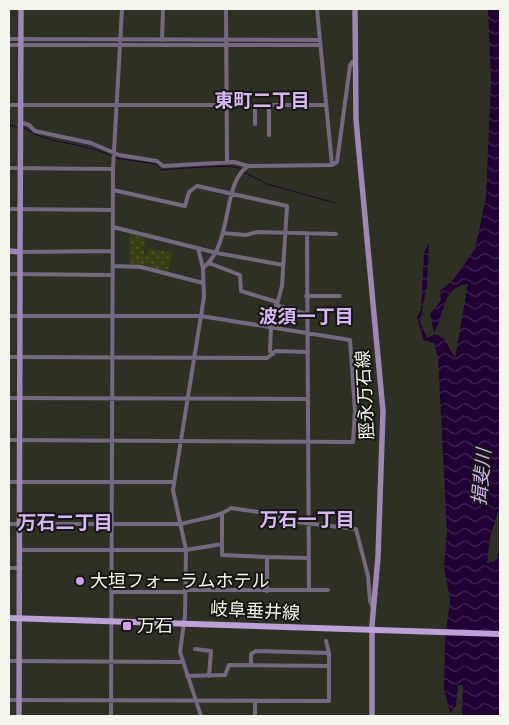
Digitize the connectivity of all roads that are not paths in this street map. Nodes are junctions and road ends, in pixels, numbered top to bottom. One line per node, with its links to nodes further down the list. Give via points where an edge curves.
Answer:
1 (21, 9): 12 (street)
2 (122, 9): 8 (street)
3 (162, 9): 9 (street)
4 (226, 9): 10 (street)
5 (317, 9): 11 (street)
6 (354, 9): 17 (street, 脛永万石線)
7 (9, 40): 12 (street)
8 (120, 40): 9 (street); 12 (street); 14 (street)
9 (162, 40): 10 (street)
10 (226, 40): 11 (street); 15 (street)
11 (319, 40): 16 (street)
12 (21, 43): 13 (street); 14 (street); 19 (street)
13 (9, 45)
14 (120, 45): 15 (street); 20 (street)
15 (226, 45): 16 (street); 21 (street)
16 (320, 45): 24 (street)
17 (356, 62): 30 (street, via 350,66 337,162); 107 (street, 脛永万石線, via 356,120 383,411)
18 (9, 104): 19 (street)
19 (20, 104): 20 (street); 25 (street)
20 (117, 104): 21 (street); 28 (street)
21 (226, 105): 22 (street); 29 (street)
22 (255, 105): 23 (street); 26 (street)
23 (270, 105): 24 (street); 27 (street)
24 (325, 105): 30 (street)
25 (20, 122): 28 (street, via 35,131 91,143); 33 (street)
26 (255, 124)
27 (269, 135)
28 (114, 153): 29 (street, via 157,161 163,166); 34 (street)
29 (227, 162): 31 (street)
30 (332, 165): 31 (street)
31 (248, 166): 36 (street, via 235,183)
32 (9, 168): 33 (street)
33 (20, 168): 34 (street); 38 (street)
34 (113, 169): 35 (street)
35 (113, 190): 36 (street, via 185,206 189,192 197,186); 39 (street)
36 (233, 193): 41 (street); 42 (street, via 287,206)
37 (9, 209): 38 (street)
38 (20, 210): 39 (street); 48 (street)
39 (113, 210): 40 (street)
40 (113, 227): 45 (street); 47 (street)
41 (223, 233): 42 (street); 49 (street)
42 (284, 234): 43 (street); 51 (street)
43 (307, 234): 44 (street); 58 (street)
44 (336, 234)
45 (198, 248): 49 (street); 53 (street)
46 (9, 251): 48 (street)
47 (113, 251): 48 (street); 52 (street)
48 (20, 252): 55 (street)
49 (217, 253): 50 (street); 51 (street)
50 (209, 263): 53 (street); 60 (street, via 240,274 241,291)
51 (283, 264): 60 (street)
52 (113, 266): 56 (street); 57 (street, via 141,267)
53 (203, 268): 57 (street)
54 (9, 274): 55 (street)
55 (20, 274): 56 (street); 63 (street)
56 (113, 275): 64 (street)
57 (203, 283): 65 (street)
58 (306, 296): 59 (street); 61 (street)
59 (340, 296)
60 (277, 303): 61 (street); 66 (street)
61 (306, 314): 67 (street)
62 (9, 316): 63 (street)
63 (21, 316): 64 (street); 72 (street)
64 (112, 316): 65 (street); 71 (street)
65 (200, 316): 66 (street); 73 (street)
66 (271, 327): 67 (street); 69 (street, via 270,350)
67 (307, 333): 68 (street); 83 (street, via 350,340 354,411 353,442)
68 (306, 352): 69 (street, via 276,351); 78 (street)
69 (273, 354): 73 (street, via 267,358)
70 (9, 357): 72 (street)
71 (113, 357): 72 (street); 73 (street); 76 (street)
72 (20, 358): 75 (street)
73 (193, 358): 77 (street)
74 (9, 398): 75 (street)
75 (20, 398): 76 (street); 80 (street)
76 (113, 398): 77 (street); 81 (street)
77 (187, 398): 78 (street); 82 (street)
78 (306, 399): 83 (street)
79 (9, 440): 80 (street)
80 (20, 440): 81 (street); 85 (street)
81 (113, 441): 82 (street); 86 (street)
82 (180, 441): 83 (street); 87 (street)
83 (308, 442): 89 (street)
84 (9, 482): 85 (street)
85 (20, 482): 86 (street); 91 (street)
86 (112, 482): 87 (street); 92 (street)
87 (174, 482): 93 (street)
88 (222, 515): 89 (street, via 231,508 239,508); 93 (street); 94 (street)
89 (308, 523): 99 (street); 107 (street, via 356,529)
90 (9, 524): 91 (street)
91 (20, 524): 92 (street); 95 (street)
92 (112, 524): 93 (street); 96 (street)
93 (182, 524): 97 (street)
94 (222, 544): 97 (street); 98 (street, via 222,555)
95 (20, 550): 96 (street); 101 (street)
96 (112, 550): 97 (street); 106 (street)
97 (186, 550): 104 (street)
98 (267, 557): 99 (street); 105 (street)
99 (308, 558): 102 (street)
100 (9, 568): 101 (street)
101 (19, 568): 109 (street)
102 (309, 590): 103 (street); 105 (street)
103 (328, 590)
104 (185, 591): 105 (street); 106 (street); 111 (street)
105 (267, 591)
106 (111, 592): 110 (street)
107 (373, 608): 112 (street, 脛永万石線)
108 (9, 618): 109 (main road, 岐阜垂井線)
109 (20, 618): 110 (main road, 岐阜垂井線); 118 (street)
110 (112, 621): 111 (main road, 岐阜垂井線); 119 (street)
111 (184, 623): 112 (main road, 岐阜垂井線); 120 (street, via 180,648)
112 (374, 631): 113 (main road, 岐阜垂井線); 134 (street, 脛永万石線)
113 (500, 634)
114 (326, 641): 116 (street)
115 (195, 649): 124 (street, via 211,651)
116 (329, 653): 121 (street, via 256,651 251,654); 122 (street)
117 (9, 661): 118 (street)
118 (20, 662): 119 (street); 126 (street)
119 (112, 662): 120 (street); 127 (street)
120 (182, 662): 123 (street)
121 (251, 665): 122 (street); 124 (street, via 229,665 225,675)
122 (329, 666): 129 (street, via 329,702)
123 (187, 676): 124 (street); 128 (street)
124 (209, 676)
125 (9, 700): 126 (street)
126 (19, 700): 127 (street); 130 (street)
127 (111, 701): 128 (street); 131 (street)
128 (197, 701): 129 (street); 132 (street)
129 (255, 701): 133 (street)
130 (19, 716)
131 (111, 716)
132 (201, 716)
133 (255, 716)
134 (372, 716)

